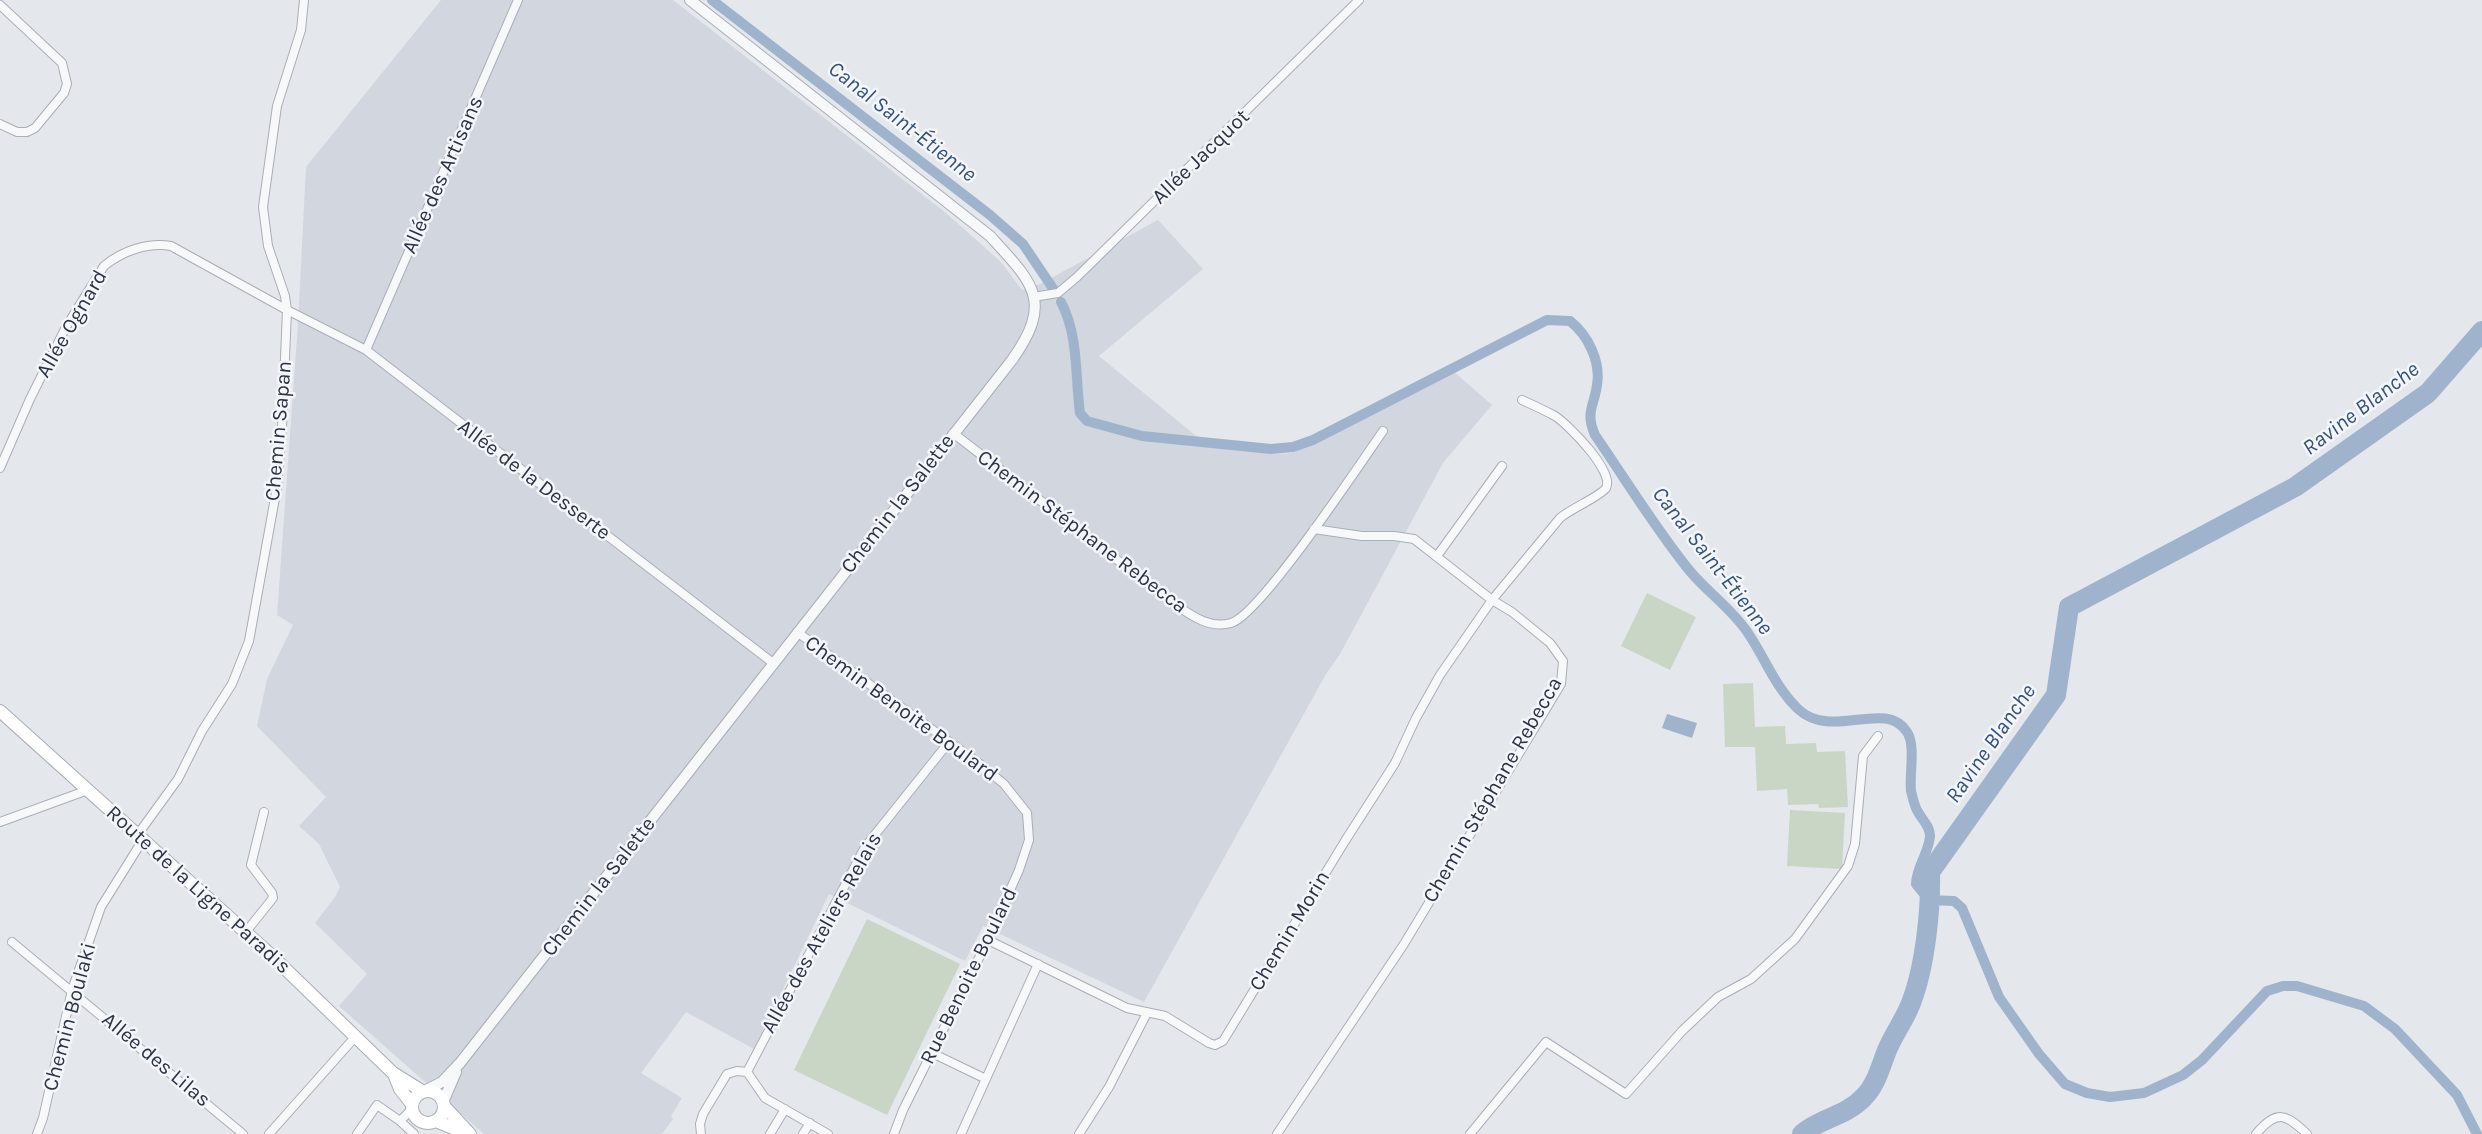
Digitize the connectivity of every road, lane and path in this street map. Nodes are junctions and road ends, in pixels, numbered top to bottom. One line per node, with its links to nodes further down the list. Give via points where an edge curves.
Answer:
1 (304, 0): 8 (street, Chemin Sapan, via 301,30 278,106 263,207 268,246)
2 (518, 0): 9 (street, Allée des Artisans)
3 (690, 0): 7 (street, Chemin la Salette, via 990,236 1025,275)
4 (1359, 0): 7 (street, Allée Jacquot, via 1077,277 1058,293)
5 (0, 5): 6 (street, via 62,63 67,84 35,128 17,132)
6 (0, 124)
7 (1033, 297): 12 (street, Chemin la Salette, via 1034,322 1026,341)
8 (287, 310): 9 (street, Allée de la Desserte); 14 (street, Allée Ognard, via 171,246 140,248 113,259 104,266 66,327); 27 (street, Chemin Sapan, via 277,487 249,641 232,684 178,779 141,830)
9 (366, 350): 19 (street, Allée de la Desserte)
10 (1522, 400): 17 (street, via 1555,416 1574,431 1603,468 1608,481 1604,491 1560,518)
11 (1383, 431): 15 (street, Chemin Stéphane Rebecca)
12 (953, 433): 15 (street, Chemin Stéphane Rebecca, via 1199,621 1221,624 1240,619 1255,606); 18 (street, Chemin la Salette)
13 (1502, 466): 16 (street)
14 (0, 468)
15 (1314, 529): 16 (street, Chemin Stéphane Rebecca, via 1362,537 1409,537)
16 (1437, 556): 17 (street, Chemin Stéphane Rebecca)
17 (1492, 600): 33 (street, Chemin Morin, via 1440,675 1395,763 1223,1041 1215,1045 1165,1016); 60 (street, Chemin Stéphane Rebecca, via 1558,651 1564,664 1561,684 1404,944)
18 (797, 632): 19 (street, Chemin la Salette); 22 (street, Chemin Benoite Boulard)
19 (773, 663): 36 (street, Chemin la Salette)
20 (0, 711): 23 (main road, Route de la Ligne Paradis)
21 (1878, 736): 61 (street, via 1863,756 1855,844 1848,866 1795,939 1751,979 1718,997 1626,1094 1546,1042)
22 (949, 742): 25 (street, Chemin Benoite Boulard, via 1004,784); 37 (street, Allée des Ateliers Relais, via 865,847)
23 (88, 790): 26 (street); 27 (main road, Route de la Ligne Paradis)
24 (264, 812): 28 (street, via 251,865 273,898)
25 (1027, 813): 29 (street, Rue Benoite Boulard, via 1029,840)
26 (0, 822)
27 (141, 838): 28 (main road, Route de la Ligne Paradis); 32 (street, Chemin Boulaki, via 101,908)
28 (245, 933): 34 (main road, Route de la Ligne Paradis)
29 (988, 939): 31 (street, Chemin Morin); 35 (street, Rue Benoite Boulard)
30 (12, 942): 32 (street, Allée des Lilas)
31 (1038, 964): 33 (street, Chemin Morin, via 1127,1008); 39 (street)
32 (72, 990): 47 (street, Chemin Boulaki); 48 (street, Allée des Lilas)
33 (1147, 1013): 59 (street)
34 (356, 1036): 38 (main road, Route de la Ligne Paradis); 49 (street)
35 (932, 1053): 39 (street); 57 (street, Rue Benoite Boulard)
36 (460, 1063): 40 (street, Chemin la Salette, via 442,1082); 41 (street, Chemin la Salette)
37 (747, 1072): 43 (street, via 765,1098); 53 (street, via 727,1074 703,1114)
38 (393, 1073): 40 (main road, Route de la Ligne Paradis); 42 (main road, Route de la Ligne Paradis)
39 (986, 1079): 58 (street)
40 (424, 1091): 41 (main road, via 437,1093); 42 (main road, via 417,1094)
41 (444, 1104): 45 (main road); 52 (main road)
42 (411, 1106): 44 (street); 45 (main road, via 419,1121)
43 (785, 1109): 46 (street); 54 (street)
44 (400, 1121): 50 (street, via 377,1105); 51 (street)
45 (436, 1121): 52 (main road)
46 (810, 1123): 55 (street); 56 (street)
47 (37, 1134)
48 (243, 1134)
49 (269, 1134)
50 (357, 1134)
51 (414, 1134)
52 (468, 1134)
53 (701, 1134)
54 (770, 1134)
55 (803, 1134)
56 (828, 1134)
57 (894, 1134)
58 (961, 1134)
59 (1079, 1134)
60 (1277, 1134)
61 (1470, 1134)
62 (2256, 1134): 63 (street, via 2266,1122 2284,1117)
63 (2307, 1134)

